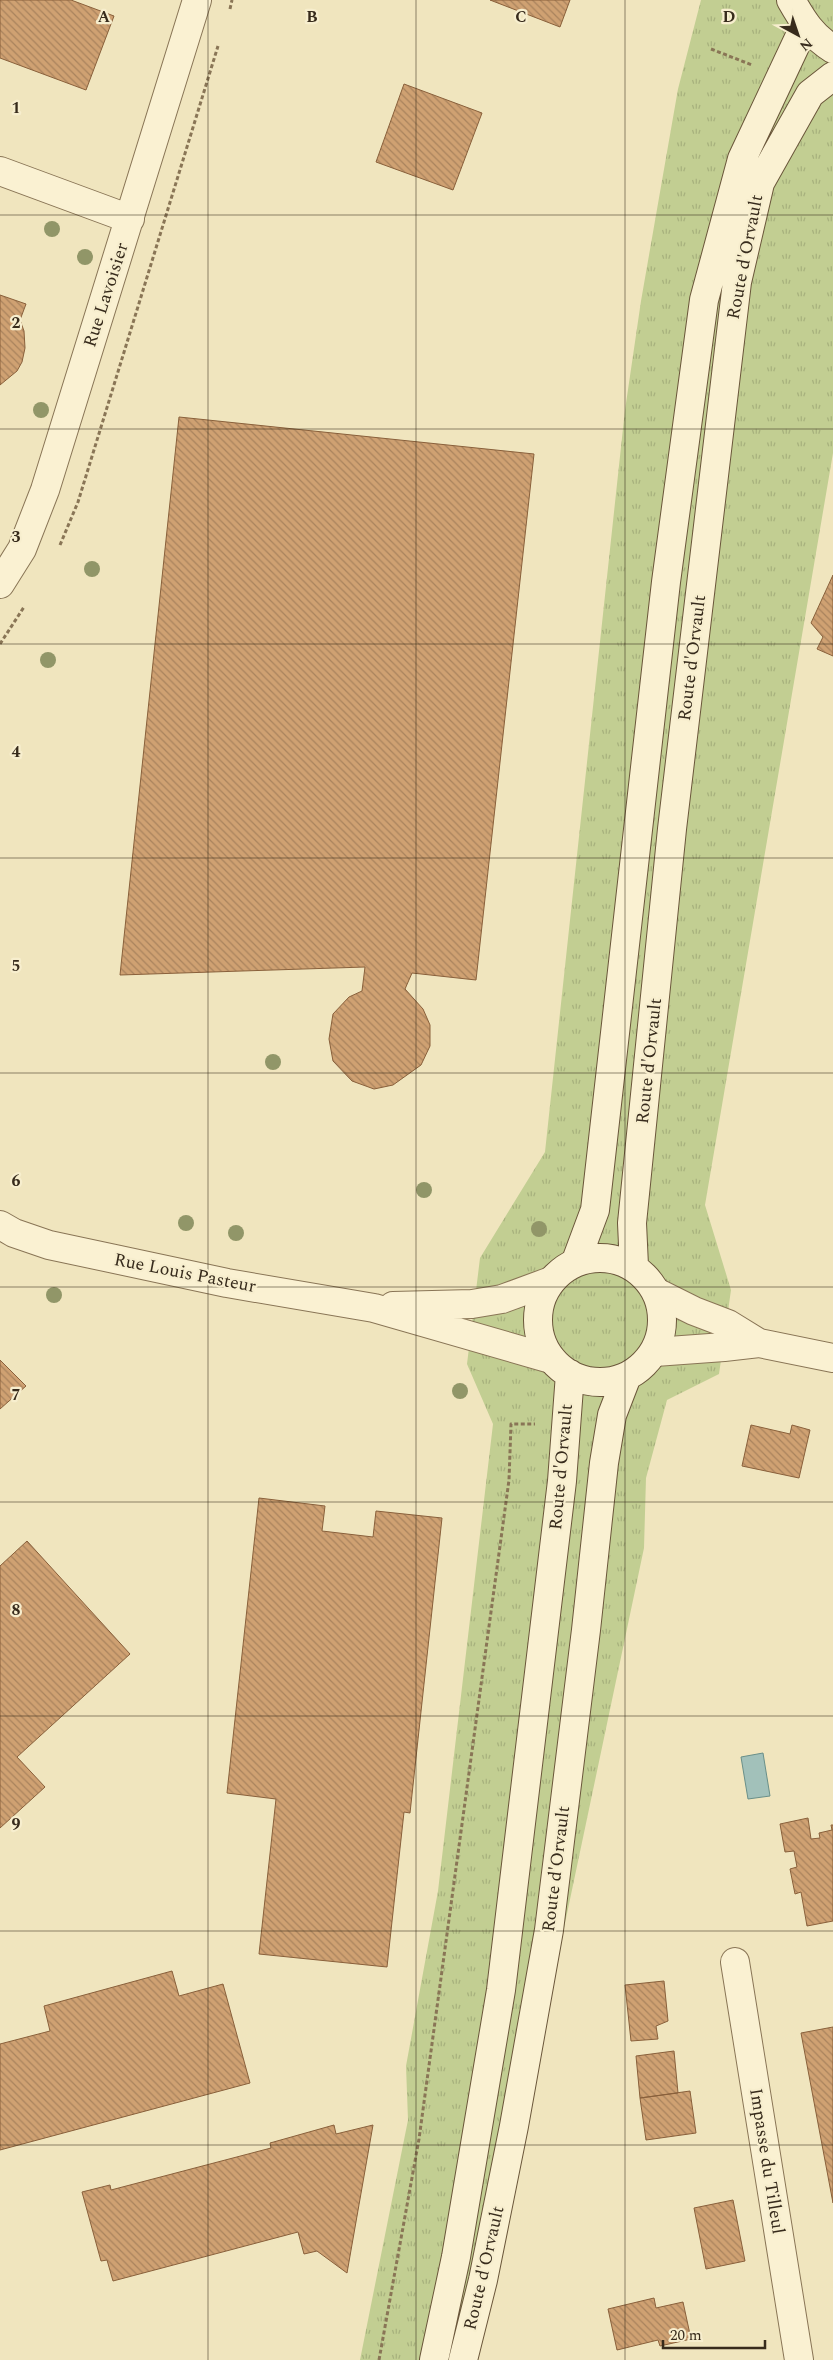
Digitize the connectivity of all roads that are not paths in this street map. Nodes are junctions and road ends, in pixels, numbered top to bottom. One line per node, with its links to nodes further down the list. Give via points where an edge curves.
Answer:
1 (197, 0): 7 (street, Rue Lavoisier)
2 (791, 0): 3 (street)
3 (805, 25): 4 (street, via 819,40); 10 (street, via 742,159 704,300 666,582 595,1210)
4 (833, 48)
5 (833, 76): 11 (street, Route d'Orvault, via 810,94 760,183 737,282 672,829 632,1223)
6 (0, 171): 7 (street)
7 (130, 219): 8 (street, Rue Lavoisier, via 45,490 22,549)
8 (0, 584)
9 (0, 1226): 14 (street, Rue Louis Pasteur, via 49,1245 228,1283)
10 (576, 1261): 11 (street, via 605,1257); 12 (street)
11 (634, 1266): 13 (street)
12 (551, 1281): 14 (street, Rue Louis Pasteur, via 502,1299 472,1304); 18 (street, via 540,1300 539,1335)
13 (658, 1293): 15 (street, via 694,1312 728,1324); 16 (street, via 663,1323)
14 (374, 1308): 18 (street, Rue Louis Pasteur)
15 (759, 1342): 16 (street); 17 (street)
16 (655, 1352): 19 (street, via 645,1364)
17 (833, 1358)
18 (561, 1367): 19 (street, via 594,1382); 21 (street, Route d'Orvault, via 566,1425 562,1481 501,1990 456,2257)
19 (627, 1376): 22 (street, Route d'Orvault, via 612,1415 604,1463 549,1930 514,2126)
20 (735, 1962): 23 (street, Impasse du Tilleul)
21 (434, 2360)
22 (462, 2360)
23 (800, 2360)

